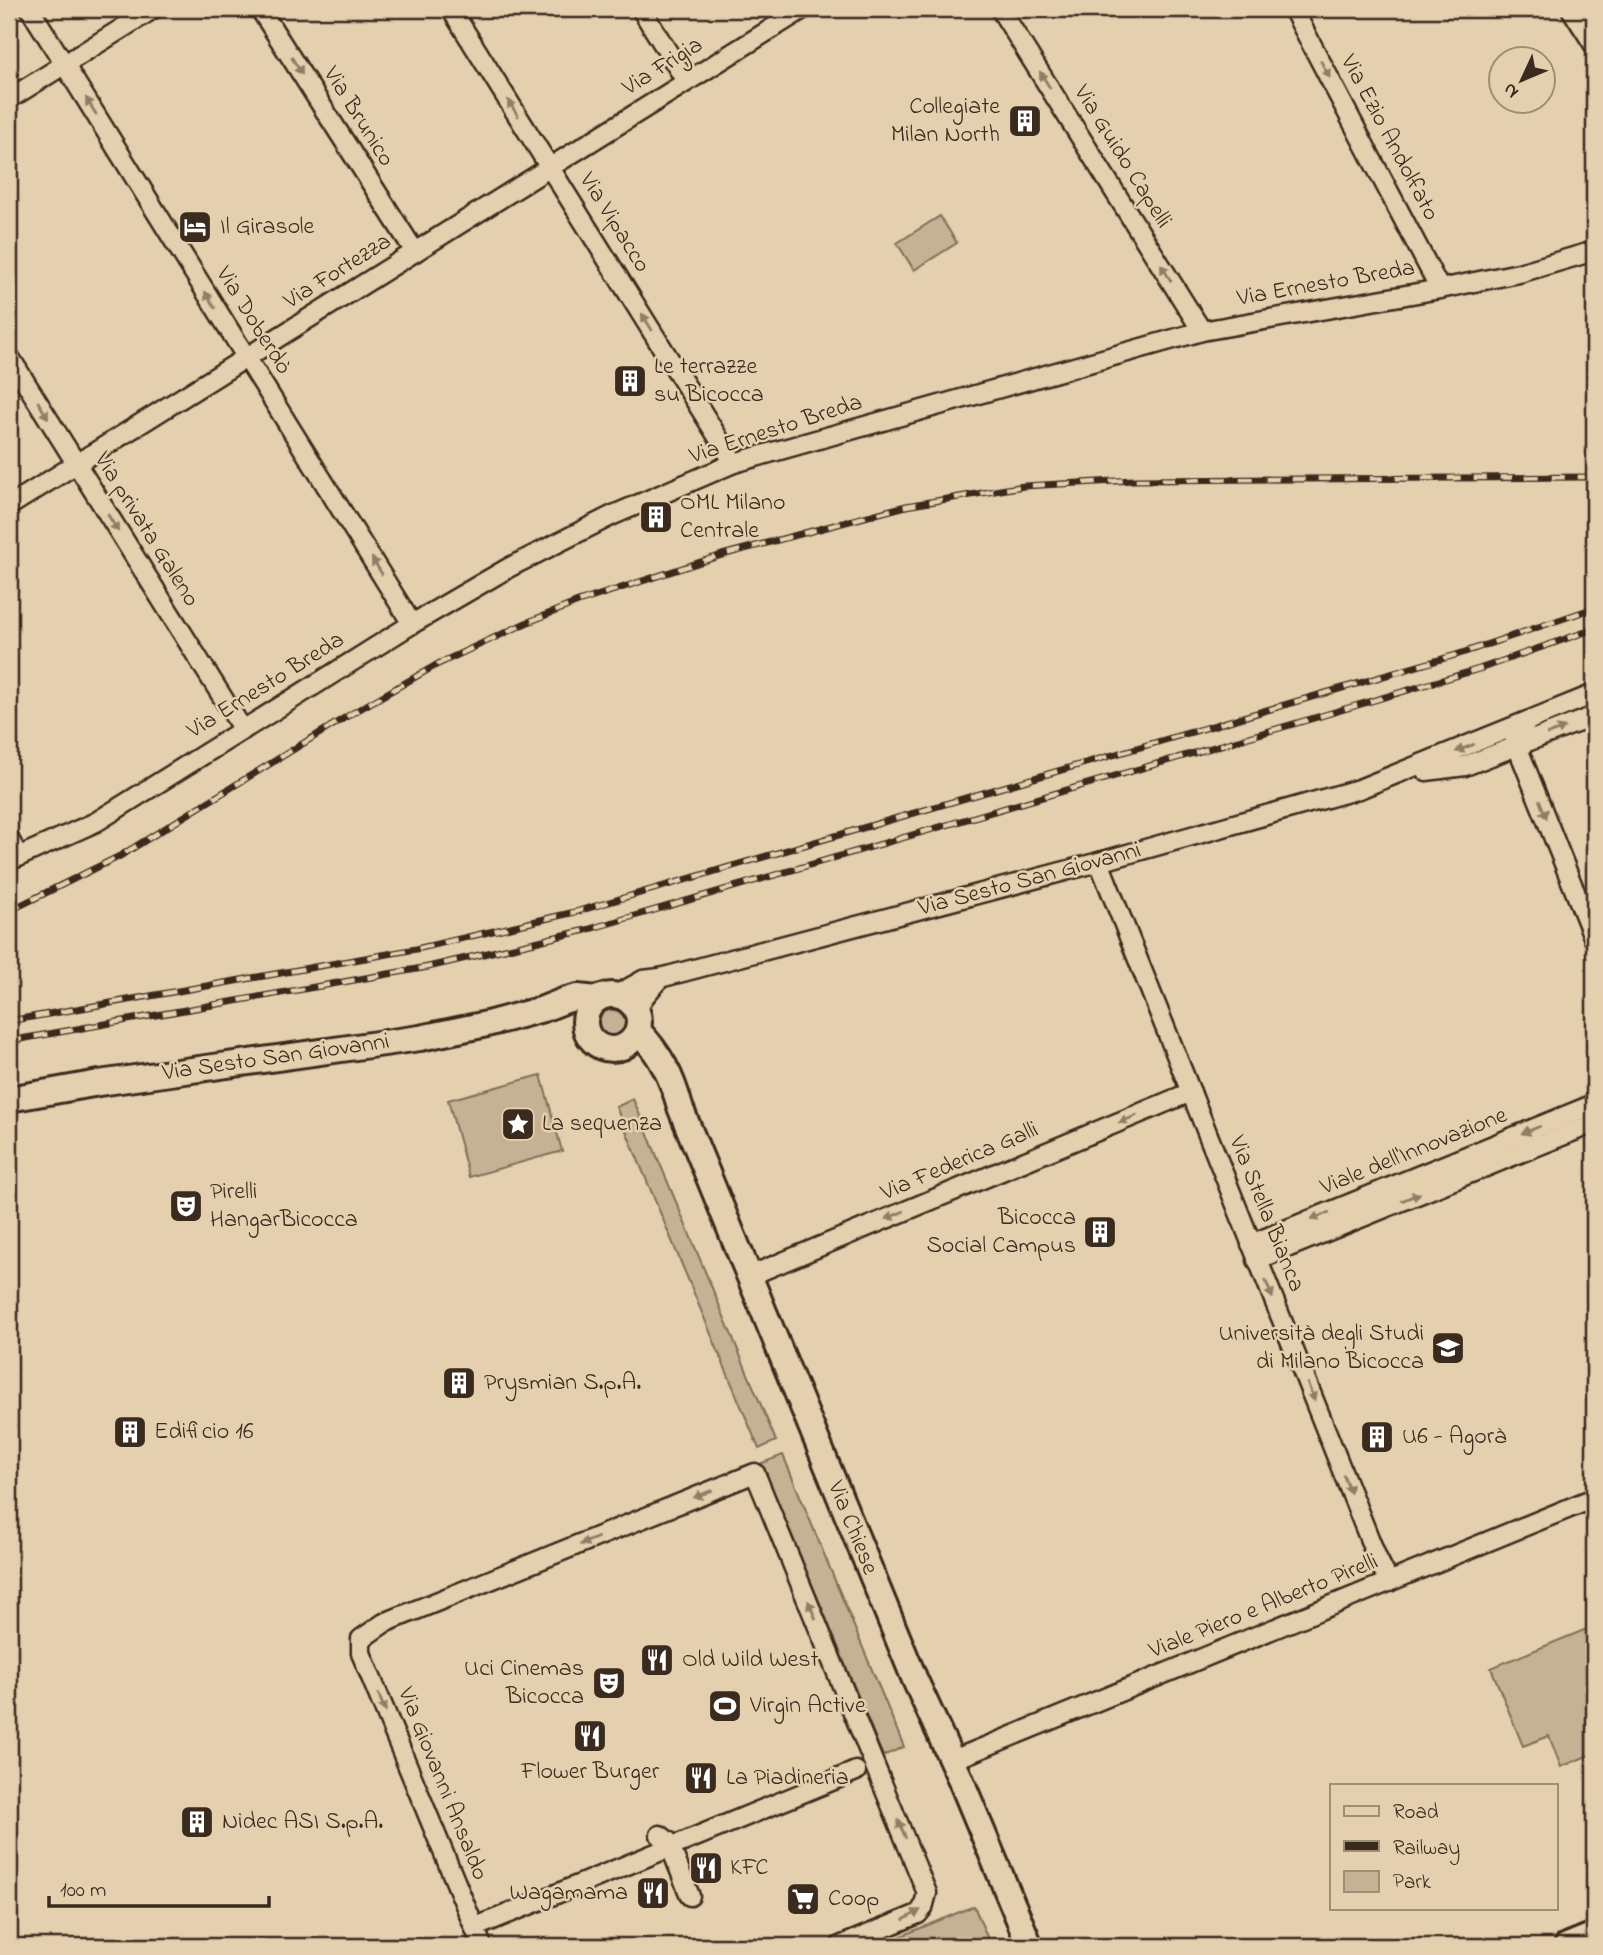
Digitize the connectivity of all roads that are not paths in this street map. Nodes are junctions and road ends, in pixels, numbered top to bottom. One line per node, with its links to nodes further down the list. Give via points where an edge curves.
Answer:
1 (30, 9): 11 (street, Via Doberdò)
2 (153, 9): 11 (street)
3 (260, 9): 16 (street, Via Brunico, one-way to 16)
4 (451, 9): 14 (street, Via Vipacco, one-way to 4)
5 (641, 9): 12 (street)
6 (803, 9): 12 (street, Via Frigia)
7 (1000, 9): 18 (street, Via Guido Capelli, one-way to 7)
8 (1293, 9): 17 (street, Via Ezio Andolfato, one-way to 17)
9 (1571, 9): 10 (street)
10 (1594, 45)
11 (64, 63): 13 (street); 20 (street, Via Doberdò, one-way to 11)
12 (686, 81): 14 (street, Via Frigia)
13 (9, 99)
14 (549, 166): 16 (street, Via Fortezza); 21 (street, Via Vipacco, one-way to 14)
15 (1594, 251): 17 (street, Via Ernesto Breda)
16 (415, 252): 20 (street, Via Fortezza)
17 (1440, 289): 18 (street, Via Ernesto Breda)
18 (1202, 331): 21 (street, Via Ernesto Breda)
19 (9, 356): 22 (street, Via privata Galeno, one-way to 22)
20 (246, 358): 22 (street, Via Fortezza); 24 (street, Via Doberdò, one-way to 20)
21 (734, 463): 24 (street, Via Ernesto Breda, via 611,516)
22 (77, 465): 23 (street, Via Fortezza); 28 (street, Via privata Galeno, one-way to 28)
23 (9, 506)
24 (412, 624): 28 (street, Via Ernesto Breda)
25 (1594, 694): 27 (street, Via Sesto San Giovanni)
26 (1594, 716): 29 (street, Via Sesto San Giovanni, one-way to 26)
27 (1528, 722): 29 (street, via 1514,736); 30 (street, Via Sesto San Giovanni, one-way to 30)
28 (243, 730): 32 (street, Via Ernesto Breda, via 96,822)
29 (1517, 746): 30 (street, Via Sesto San Giovanni, via 1465,766); 34 (street, one-way to 34)
30 (1398, 775): 33 (street, Via Sesto San Giovanni)
31 (9, 839): 32 (street)
32 (14, 859)
33 (1099, 862): 35 (street, Via Sesto San Giovanni); 40 (street, Via Stella Bianca)
34 (1594, 939)
35 (660, 978): 36 (street, Via Sesto San Giovanni, via 635,983); 39 (street, via 644,997)
36 (607, 997): 37 (street, Via Sesto San Giovanni, via 578,997); 38 (street, via 587,1011); 39 (street, via 629,1001)
37 (542, 1009): 38 (street, Via Sesto San Giovanni, via 566,1013); 41 (street, Via Sesto San Giovanni, via 420,1038)
38 (585, 1024): 39 (street, via 589,1037 612,1050)
39 (634, 1030): 45 (street, Via Chiese, via 645,1060 680,1107)
40 (1191, 1092): 44 (street, Via Stella Bianca); 45 (street, Via Federica Galli, one-way to 45)
41 (9, 1099)
42 (1594, 1104): 44 (street, Viale dell'Innovazione, one-way to 44)
43 (1594, 1123): 44 (street, Viale dell'Innovazione, one-way to 43)
44 (1254, 1252): 47 (street, Via Stella Bianca, one-way to 47)
45 (749, 1276): 48 (street, Via Chiese, via 909,1666)
46 (1594, 1498): 47 (street, Viale Piero e Alberto Pirelli)
47 (1389, 1583): 48 (street, Viale Piero e Alberto Pirelli)
48 (953, 1760): 56 (street, Via Chiese)
49 (856, 1771): 50 (street)
50 (667, 1838): 51 (street); 52 (street)
51 (691, 1896)
52 (483, 1924)
53 (1594, 1935): 57 (street)
54 (482, 1946): 55 (street, Via Giovanni Ansaldo, one-way to 54, via 918,1914 928,1893 755,1473 384,1623 361,1639 362,1653)
55 (840, 1946)
56 (1030, 1946)
57 (1567, 1946)

